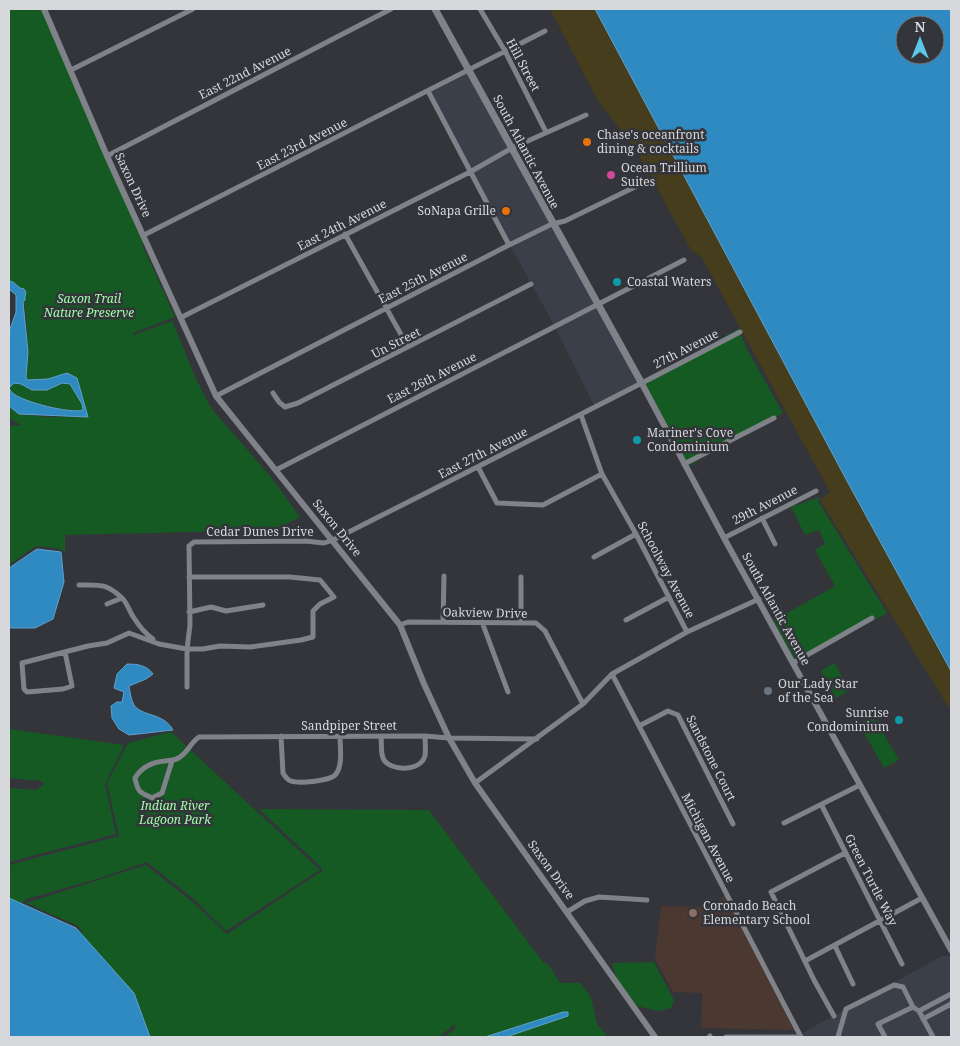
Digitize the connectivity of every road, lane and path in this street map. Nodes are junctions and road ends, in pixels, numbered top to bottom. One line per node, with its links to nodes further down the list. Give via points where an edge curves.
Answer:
1 (44, 9): 8 (street, Saxon Drive)
2 (193, 9): 8 (street)
3 (391, 9): 14 (street, East 22nd Avenue)
4 (435, 9): 9 (main road, South Atlantic Avenue)
5 (480, 9): 7 (street, Hill Street)
6 (546, 31): 7 (street, East 23rd Avenue)
7 (504, 51): 9 (street, East 23rd Avenue); 12 (street, Hill Street)
8 (71, 70): 14 (street, Saxon Drive)
9 (469, 70): 10 (street, East 23rd Avenue); 13 (main road, South Atlantic Avenue)
10 (428, 90): 15 (street); 19 (street, East 23rd Avenue)
11 (586, 115): 12 (street, East 24th Avenue)
12 (546, 132): 13 (street, East 24th Avenue)
13 (512, 148): 15 (street, East 24th Avenue); 17 (main road, South Atlantic Avenue)
14 (107, 156): 19 (street, Saxon Drive)
15 (470, 172): 18 (street, East 24th Avenue); 20 (street)
16 (641, 184): 17 (street, East 25th Avenue, via 565,221)
17 (552, 224): 20 (street, East 25th Avenue); 23 (main road, South Atlantic Avenue)
18 (345, 234): 24 (street); 25 (street, East 24th Avenue)
19 (144, 235): 25 (street, Saxon Drive)
20 (510, 245): 24 (street, East 25th Avenue)
21 (684, 260): 23 (street, East 26th Avenue)
22 (531, 284): 27 (street, Un Street)
23 (598, 305): 28 (main road, South Atlantic Avenue); 35 (street, East 26th Avenue)
24 (387, 308): 27 (street); 30 (street, East 25th Avenue)
25 (180, 318): 30 (street, Saxon Drive)
26 (740, 332): 28 (street, 27th Avenue)
27 (408, 347): 29 (street, Un Street, via 298,403 285,407)
28 (641, 382): 31 (street, East 27th Avenue); 33 (street, South Atlantic Avenue)
29 (273, 392)
30 (216, 396): 35 (street, Saxon Drive)
31 (582, 415): 34 (street, East 27th Avenue); 36 (street, Schoolway Avenue)
32 (774, 418): 33 (street)
33 (684, 464): 40 (street, South Atlantic Avenue)
34 (478, 467): 36 (street, via 496,503 543,505); 41 (street, East 27th Avenue)
35 (276, 470): 41 (street, Saxon Drive)
36 (602, 474): 39 (street, Schoolway Avenue)
37 (816, 491): 38 (street, 29th Avenue)
38 (762, 518): 40 (street, 29th Avenue); 42 (street)
39 (636, 534): 43 (street); 48 (street, Schoolway Avenue)
40 (724, 538): 50 (street, South Atlantic Avenue)
41 (333, 540): 45 (street, Cedar Dunes Drive, via 324,543 194,542 189,546); 59 (street, Saxon Drive)
42 (775, 544)
43 (594, 557)
44 (444, 576): 56 (street)
45 (189, 577): 53 (street, Cedar Dunes Drive); 62 (street, via 320,580 334,597 313,611 312,637 250,647)
46 (521, 577): 58 (street)
47 (79, 585): 49 (street, via 104,585)
48 (669, 597): 55 (street); 60 (street, Schoolway Avenue)
49 (122, 598): 51 (street); 61 (street, via 133,618)
50 (758, 599): 60 (street); 64 (street, South Atlantic Avenue)
51 (107, 604)
52 (263, 605): 53 (street, via 226,611 211,607)
53 (190, 612): 62 (street, Cedar Dunes Drive)
54 (872, 618): 64 (street)
55 (626, 620)
56 (444, 622): 57 (street, Oakview Drive); 59 (street, Oakview Drive)
57 (482, 622): 58 (street, Oakview Drive); 67 (street)
58 (521, 622): 68 (street, Oakview Drive, via 536,623 545,631)
59 (400, 625): 74 (street, Saxon Drive)
60 (687, 632): 65 (street, Schoolway Avenue)
61 (159, 644): 62 (street); 63 (street, via 129,632 107,643)
62 (187, 649): 66 (street, Cedar Dunes Drive)
63 (65, 652): 63 (street, via 22,663 27,692 72,686)
64 (793, 663): 78 (street, South Atlantic Avenue)
65 (612, 674): 68 (street, Schoolway Avenue); 69 (street, Michigan Avenue)
66 (188, 687)
67 (508, 692)
68 (583, 704): 75 (street, Schoolway Avenue)
69 (638, 726): 80 (street, Sandstone Court, via 668,711 678,715); 100 (street, Michigan Avenue)
70 (281, 736): 71 (street, Sandpiper Street); 71 (street, via 283,773 292,782 327,780 335,776 340,768); 76 (street, Sandpiper Street, via 199,737)
71 (340, 736): 72 (street, Sandpiper Street)
72 (381, 736): 73 (street, Sandpiper Street); 73 (street, via 382,757 394,768 414,767 422,762)
73 (425, 736): 74 (street, Sandpiper Street)
74 (449, 738): 75 (street, Sandpiper Street); 77 (street, Saxon Drive)
75 (537, 739): 77 (street, Schoolway Avenue)
76 (172, 761): 76 (street, Sandpiper Street, via 162,793 152,798 141,794 135,778 140,770)
77 (475, 783): 85 (street, Saxon Drive)
78 (860, 785): 79 (street); 83 (street, South Atlantic Avenue)
79 (822, 806): 81 (street); 82 (street, Green Turtle Way)
80 (733, 824)
81 (784, 824)
82 (845, 853): 86 (street, Green Turtle Way); 89 (street, via 771,892)
83 (922, 898): 86 (street); 88 (street, South Atlantic Avenue)
84 (647, 900): 85 (street, via 598,897)
85 (568, 912): 97 (street, Saxon Drive)
86 (880, 921): 87 (street); 90 (street, Green Turtle Way)
87 (835, 946): 89 (street); 91 (street)
88 (951, 950)
89 (805, 961): 95 (street)
90 (902, 964)
91 (853, 984)
92 (951, 994): 94 (street)
93 (951, 1004): 96 (street)
94 (916, 1009): 96 (street); 101 (street, via 902,987 894,985 846,1009); 102 (street, via 878,1024)
95 (834, 1016)
96 (923, 1019): 103 (street)
97 (655, 1037): 98 (street)
98 (662, 1037)
99 (726, 1037): 100 (street)
100 (801, 1037)
101 (838, 1037)
102 (885, 1037)
103 (933, 1037)

